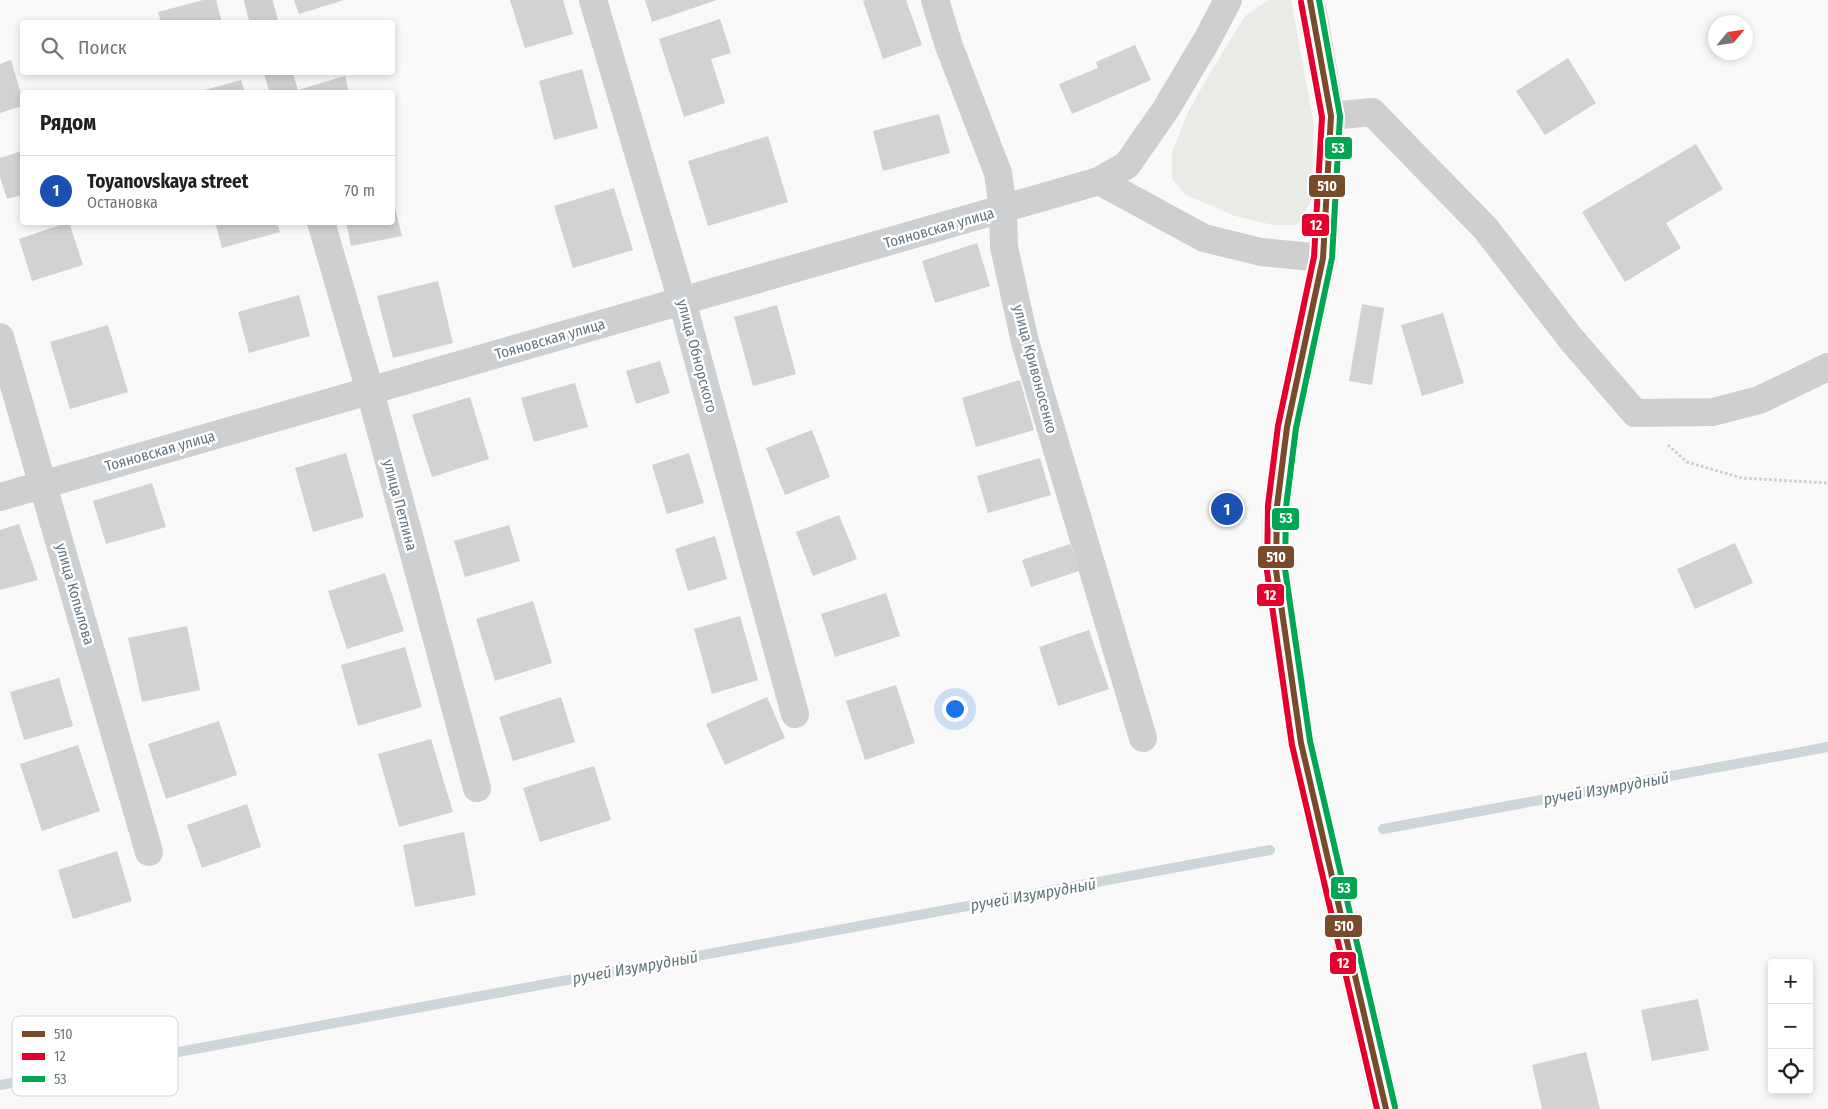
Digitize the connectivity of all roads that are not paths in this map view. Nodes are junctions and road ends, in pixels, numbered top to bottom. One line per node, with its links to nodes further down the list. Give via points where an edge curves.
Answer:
1 (258, 0): 6 (street)
2 (593, 0): 14 (street, улица Обнорского)
3 (935, 0): 11 (street, улица Кривоносенко, via 949,46 998,173)
4 (1228, 0): 10 (street, Тояновская улица, via 1166,109 1132,158 1127,165)
5 (1310, 0): 9 (street)
6 (263, 20)
7 (279, 75): 8 (street)
8 (283, 90)
9 (1331, 116): 13 (street); 16 (street, via 1372,112 1486,229 1635,413 1713,412 1759,400)
10 (1099, 181): 11 (street, Тояновская улица); 13 (street, via 1204,238 1261,252)
11 (1004, 210): 14 (street, Тояновская улица); 21 (street, улица Кривоносенко, via 1004,247 1025,342)
12 (322, 225): 17 (street, улица Петлина)
13 (1323, 258): 24 (street, via 1287,427 1277,506 1276,570 1301,743)
14 (682, 301): 17 (street, Тояновская улица); 20 (street, улица Обнорского)
15 (0, 337): 18 (street, улица Копылова)
16 (1828, 367)
17 (370, 391): 18 (street, Тояновская улица); 22 (street, улица Петлина)
18 (43, 485): 19 (street, Тояновская улица); 23 (street, улица Копылова)
19 (0, 497)
20 (795, 714)
21 (1143, 738)
22 (477, 788)
23 (149, 852)
24 (1386, 1109)

